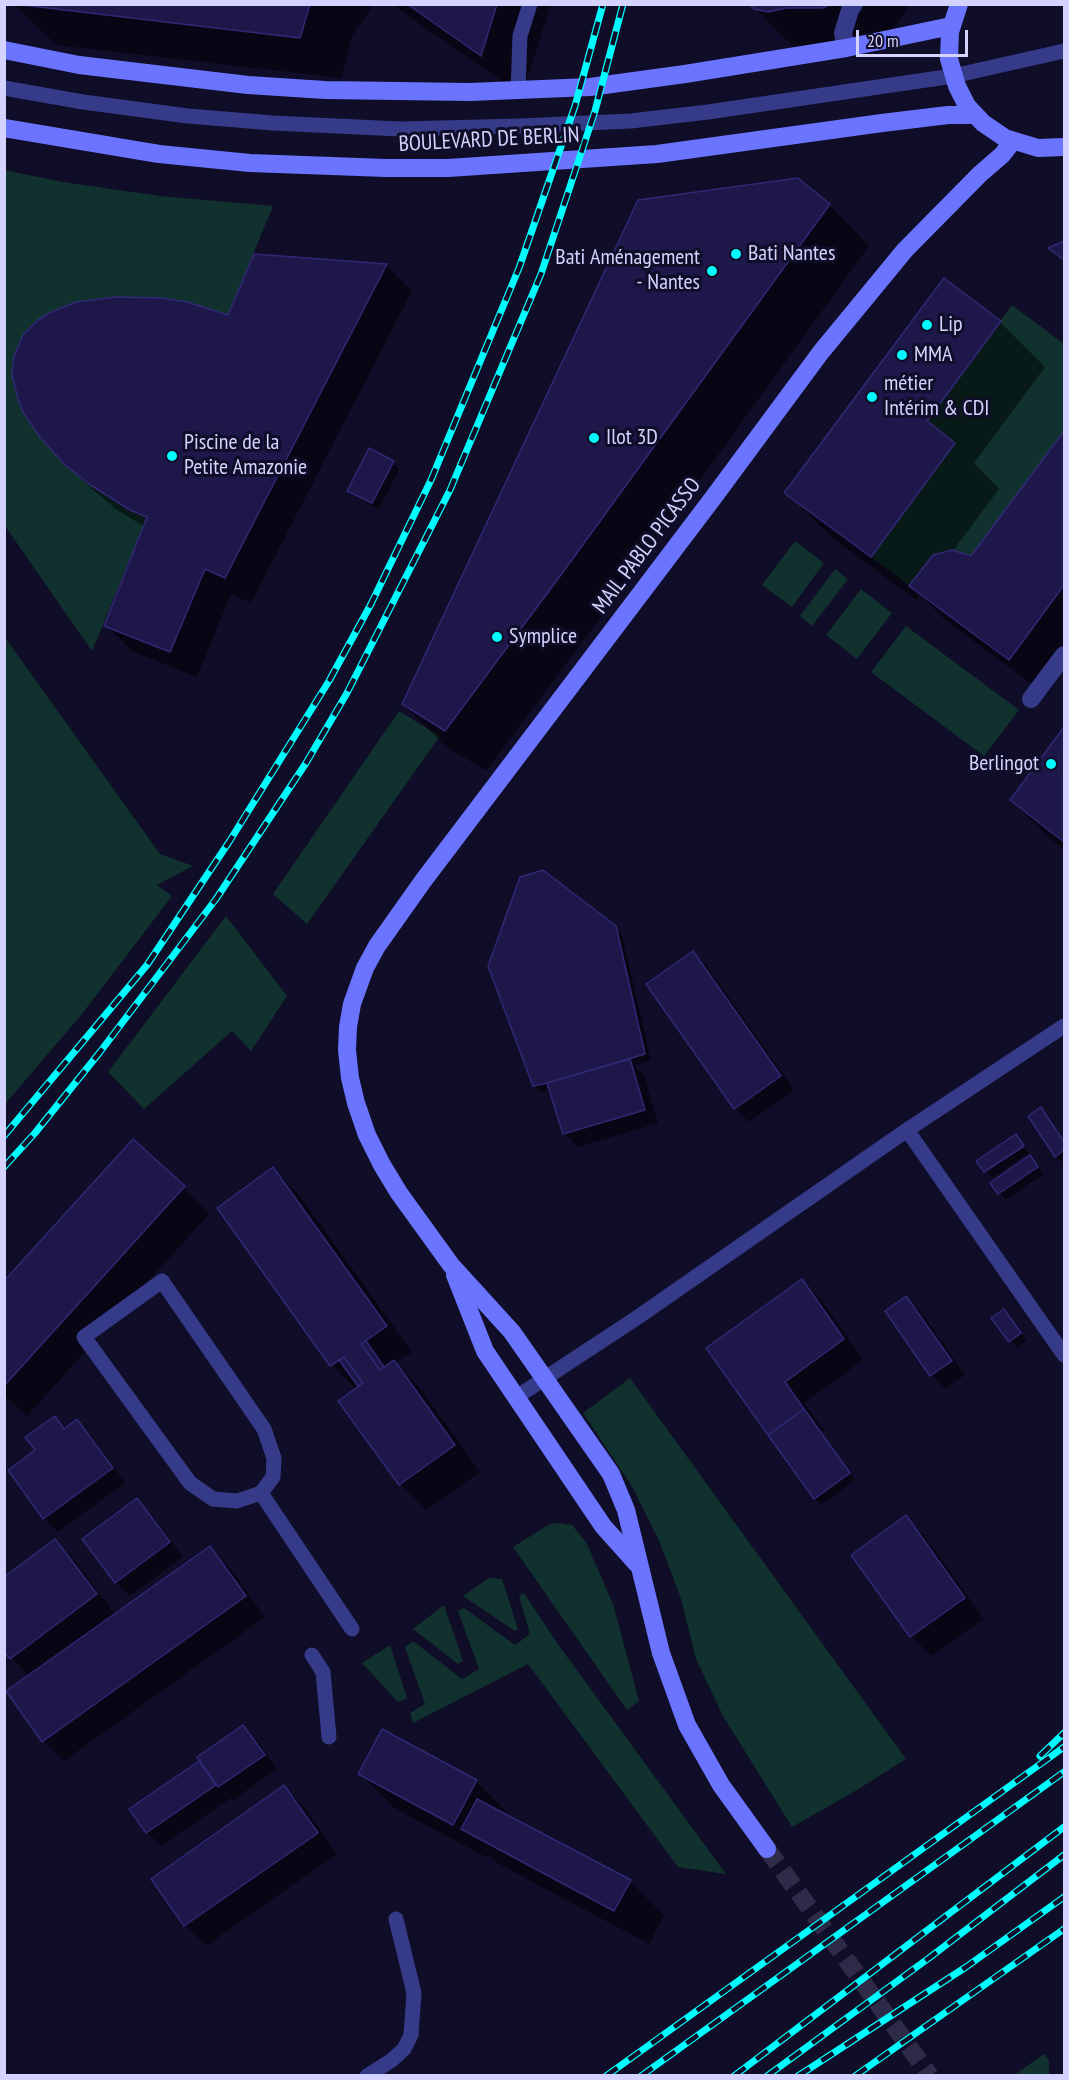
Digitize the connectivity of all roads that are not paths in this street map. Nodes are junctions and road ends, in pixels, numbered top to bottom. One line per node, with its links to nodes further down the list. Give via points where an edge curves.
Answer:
1 (530, 4): 10 (lane, via 520,36)
2 (854, 4): 5 (street, via 843,33)
3 (959, 4): 4 (street)
4 (951, 26): 5 (street); 8 (street)
5 (846, 48): 10 (street, via 602,85)
6 (4, 50): 10 (street, via 79,65 248,85 326,90)
7 (1065, 51): 8 (lane)
8 (953, 76): 9 (lane, via 631,121 400,129 188,116); 11 (street)
9 (4, 88)
10 (518, 90)
11 (975, 115): 12 (street, BOULEVARD DE BERLIN, via 882,123 657,154 448,168 250,163 159,154); 13 (street, via 990,129)
12 (4, 128)
13 (1013, 141): 14 (street); 19 (street, MAIL PABLO PICASSO, via 905,250 821,352 423,881 365,968 352,1004 348,1038 356,1103 382,1166)
14 (1062, 149)
15 (1065, 655): 16 (street)
16 (1031, 699)
17 (1065, 1026): 18 (lane)
18 (908, 1130): 20 (lane); 21 (lane)
19 (451, 1265): 21 (street, via 513,1332); 22 (street, via 485,1351)
20 (1065, 1355)
21 (545, 1379): 22 (lane); 24 (street, via 611,1474 626,1510)
22 (515, 1398): 24 (street, via 603,1526)
23 (261, 1493): 23 (lane, via 273,1477 274,1458 264,1429 162,1281 84,1337 190,1483 213,1499 237,1501); 25 (lane)
24 (640, 1567): 28 (street, via 661,1653 687,1725 721,1785)
25 (352, 1629)
26 (312, 1655): 27 (lane, via 323,1672)
27 (329, 1737)
28 (766, 1848)
29 (396, 1919): 30 (lane, via 414,1993 411,2035 404,2049)
30 (367, 2076)

